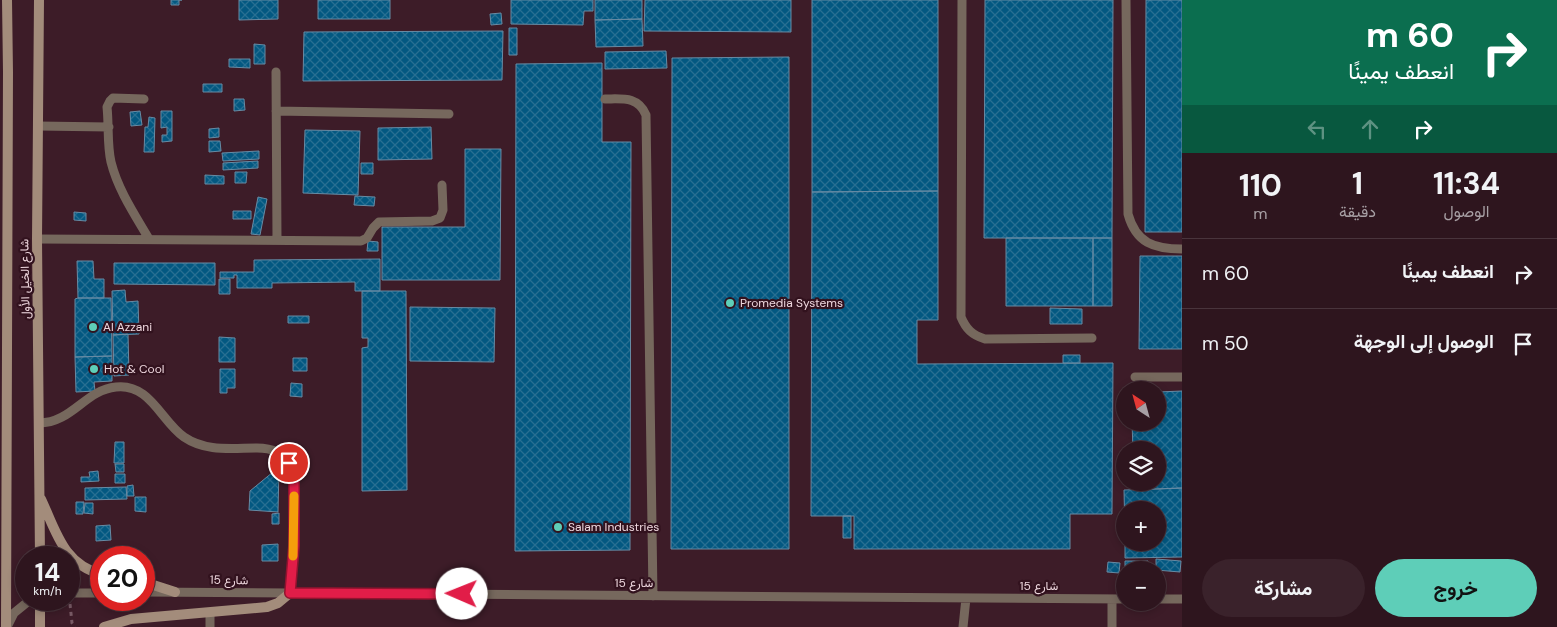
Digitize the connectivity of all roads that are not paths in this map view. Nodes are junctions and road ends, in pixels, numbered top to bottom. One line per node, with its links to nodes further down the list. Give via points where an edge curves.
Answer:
1 (6, 0): 6 (main road, شارع الخيل الأول)
2 (38, 0): 12 (main road, شارع الخيل الأول)
3 (962, 0): 20 (lane, via 961,317 964,325 985,339)
4 (1126, 0): 19 (lane, via 1128,214 1143,240 1158,248)
5 (0, 63): 6 (lane)
6 (8, 72): 15 (main road, شارع الخيل الأول)
7 (276, 72): 10 (lane)
8 (144, 99): 13 (lane, via 117,98 110,101 107,108)
9 (605, 99): 32 (lane, via 633,100 646,115)
10 (276, 111): 11 (lane); 18 (lane)
11 (449, 114)
12 (38, 126): 13 (lane); 16 (main road, شارع الخيل الأول)
13 (109, 127): 17 (lane, via 114,173)
14 (442, 185): 18 (lane, via 443,214 436,220 379,222 367,238 360,241)
15 (4, 217): 25 (main road, شارع الخيل الأول)
16 (37, 239): 17 (lane); 23 (main road, شارع الخيل الأول)
17 (149, 239): 18 (lane)
18 (277, 240)
19 (1182, 249)
20 (1092, 338)
21 (1135, 377): 22 (lane)
22 (1182, 377)
23 (39, 423): 24 (main road, شارع الخيل الأول); 31 (lane, via 61,419 93,395 118,386 143,393 172,427 205,447 269,448 277,452 289,463 294,479)
24 (40, 496): 26 (main road, شارع الخيل الأول); 27 (main road, via 66,552)
25 (3, 529): 42 (main road, شارع الخيل الأول)
26 (40, 546)
27 (90, 570)
28 (155, 586): 30 (main road)
29 (155, 592): 30 (lane, شارع 15)
30 (175, 592): 31 (lane, شارع 15)
31 (290, 593): 32 (lane, شارع 15); 40 (main road, via 273,606)
32 (653, 596): 33 (lane, شارع 15)
33 (966, 598): 34 (lane, شارع 15); 46 (lane)
34 (1112, 599): 35 (lane, شارع 15); 47 (lane)
35 (1116, 599)
36 (1166, 599): 37 (lane)
37 (1182, 599)
38 (16, 611): 42 (lane)
39 (40, 611): 43 (main road)
40 (210, 613): 41 (main road); 45 (lane)
41 (131, 623): 44 (main road)
42 (6, 627)
43 (40, 627)
44 (104, 627)
45 (210, 627)
46 (963, 627)
47 (1112, 627)

